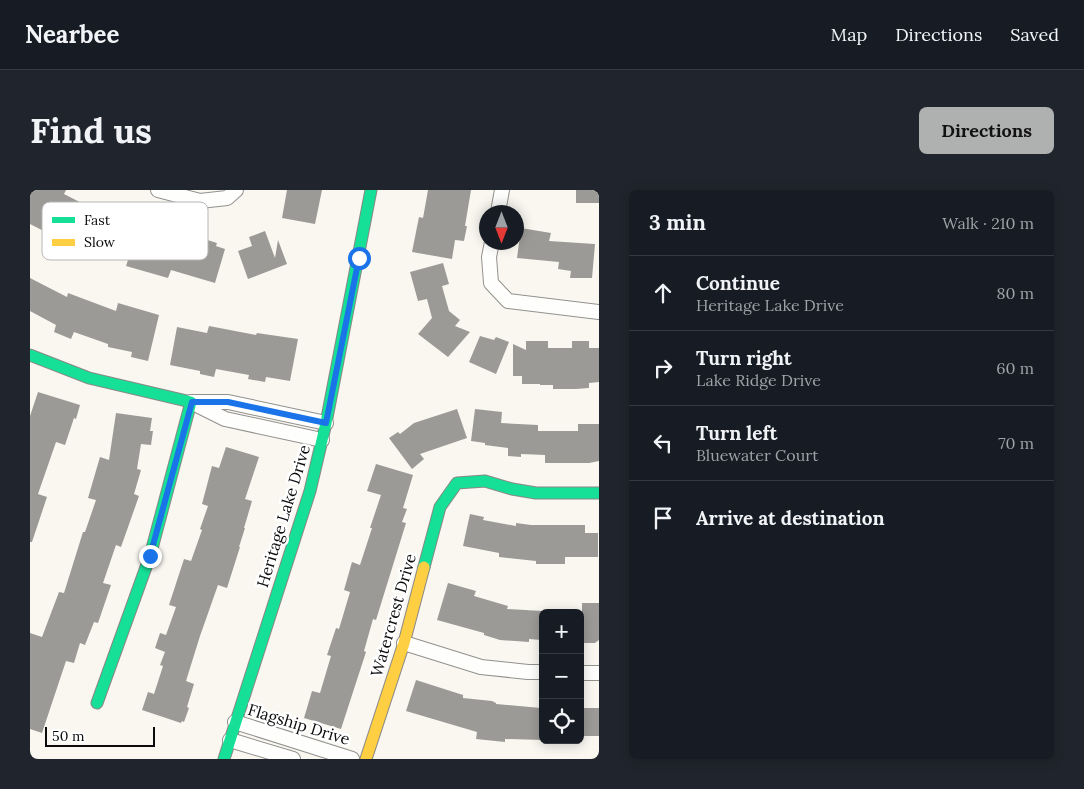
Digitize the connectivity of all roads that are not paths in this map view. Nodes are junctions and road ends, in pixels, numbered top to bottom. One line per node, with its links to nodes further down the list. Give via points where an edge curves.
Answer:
1 (158, 190): 4 (street, via 200,201)
2 (371, 190): 10 (street, Heritage Lake Drive)
3 (502, 190): 5 (street)
4 (231, 194)
5 (499, 205)
6 (490, 250): 7 (street, via 491,283 508,301)
7 (599, 312)
8 (30, 356): 9 (street, via 89,378)
9 (192, 402): 10 (street, via 228,402); 11 (street, via 225,419); 17 (street, via 150,556)
10 (326, 423): 11 (street, Heritage Lake Drive)
11 (322, 440): 18 (street, Heritage Lake Drive, via 310,491)
12 (599, 493): 13 (street, Watercrest Drive, via 536,493 485,481 457,483 440,507)
13 (404, 643): 14 (street, via 481,667); 23 (street, Watercrest Drive)
14 (539, 672)
15 (584, 673): 16 (street)
16 (599, 673)
17 (97, 703)
18 (235, 722): 19 (street, Heritage Lake Drive); 22 (street, Flagship Drive)
19 (230, 740): 20 (street, Heritage Lake Drive); 21 (street)
20 (224, 759)
21 (293, 759)
22 (352, 759)
23 (366, 759)

